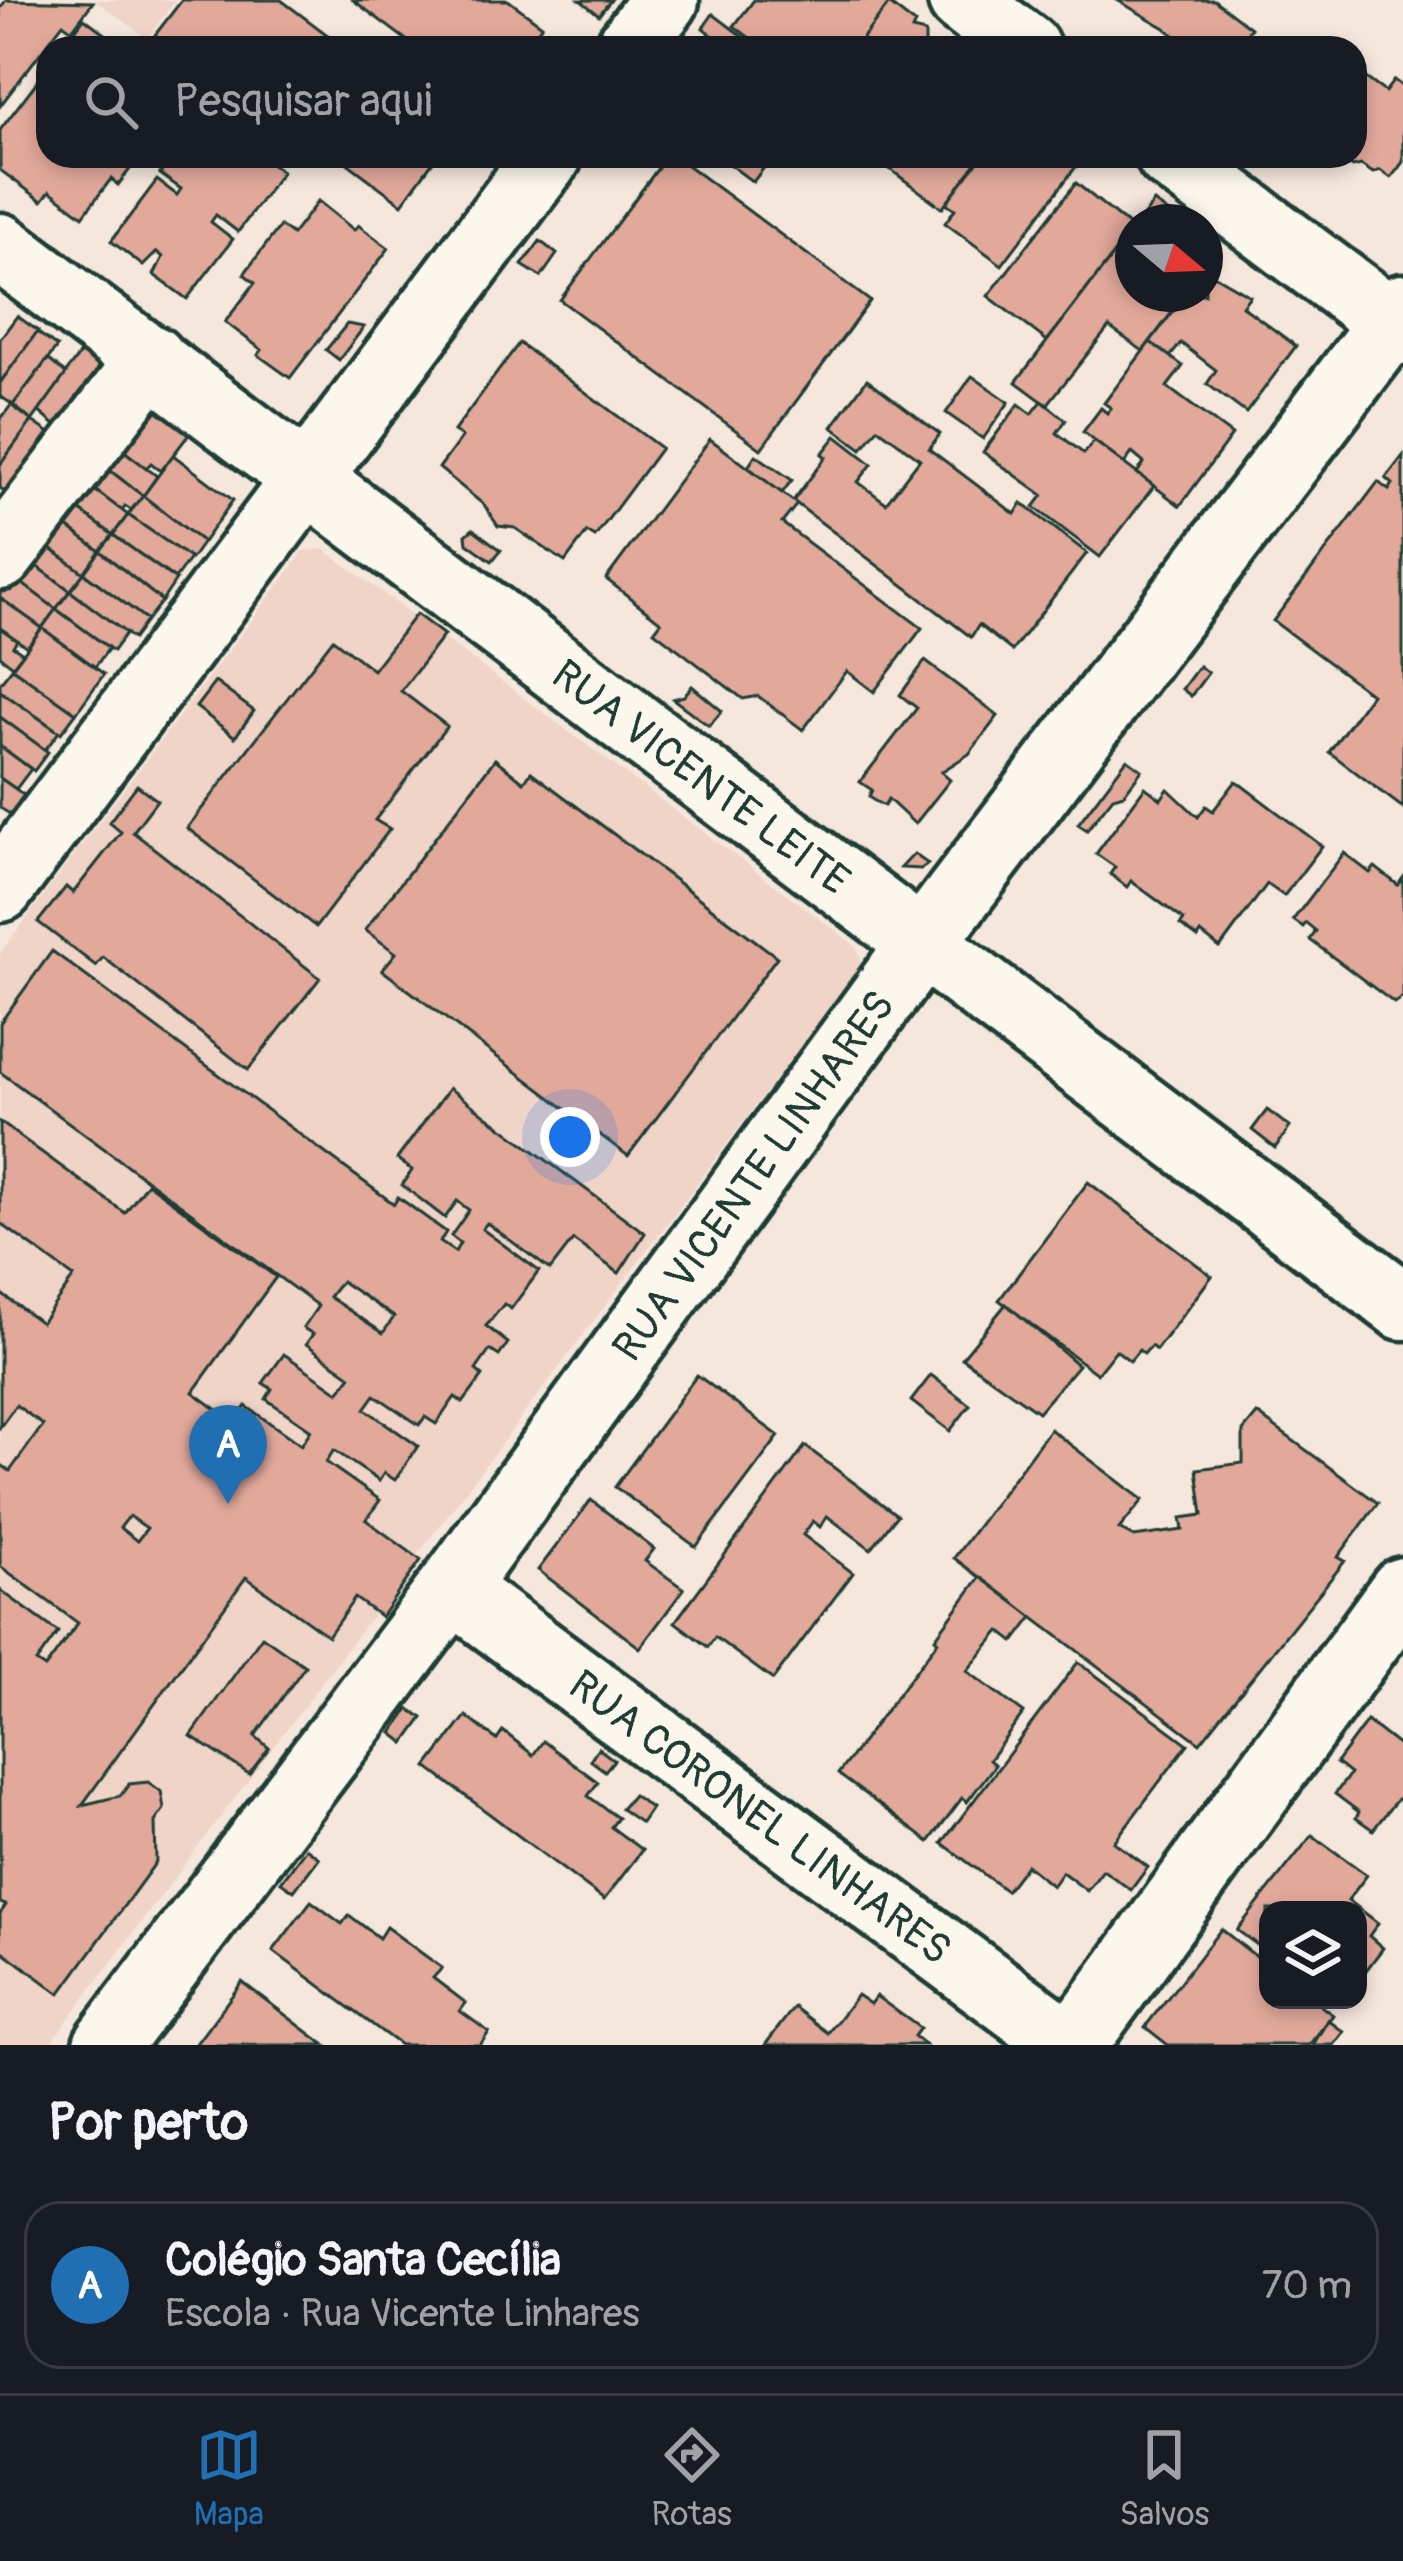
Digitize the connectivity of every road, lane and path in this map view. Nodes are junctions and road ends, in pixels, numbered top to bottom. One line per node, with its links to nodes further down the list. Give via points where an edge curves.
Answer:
1 (664, 0): 3 (street)
2 (962, 0): 4 (street)
3 (638, 36)
4 (1010, 36)
5 (539, 168): 10 (street)
6 (1187, 168): 8 (street)
7 (0, 247): 9 (street, RUA VICENTE LEITE)
8 (1399, 321): 13 (street, RUA VICENTE LINHARES)
9 (151, 358): 10 (street, RUA VICENTE LEITE); 11 (street)
10 (307, 478): 12 (street); 13 (street, RUA VICENTE LEITE)
11 (7, 531)
12 (0, 888)
13 (923, 942): 14 (street, RUA VICENTE LEITE); 15 (street, RUA VICENTE LINHARES)
14 (1403, 1306)
15 (452, 1588): 17 (street, RUA VICENTE LINHARES); 18 (street, RUA CORONEL LINHARES)
16 (1403, 1591): 18 (street)
17 (107, 2045)
18 (1071, 2045)

